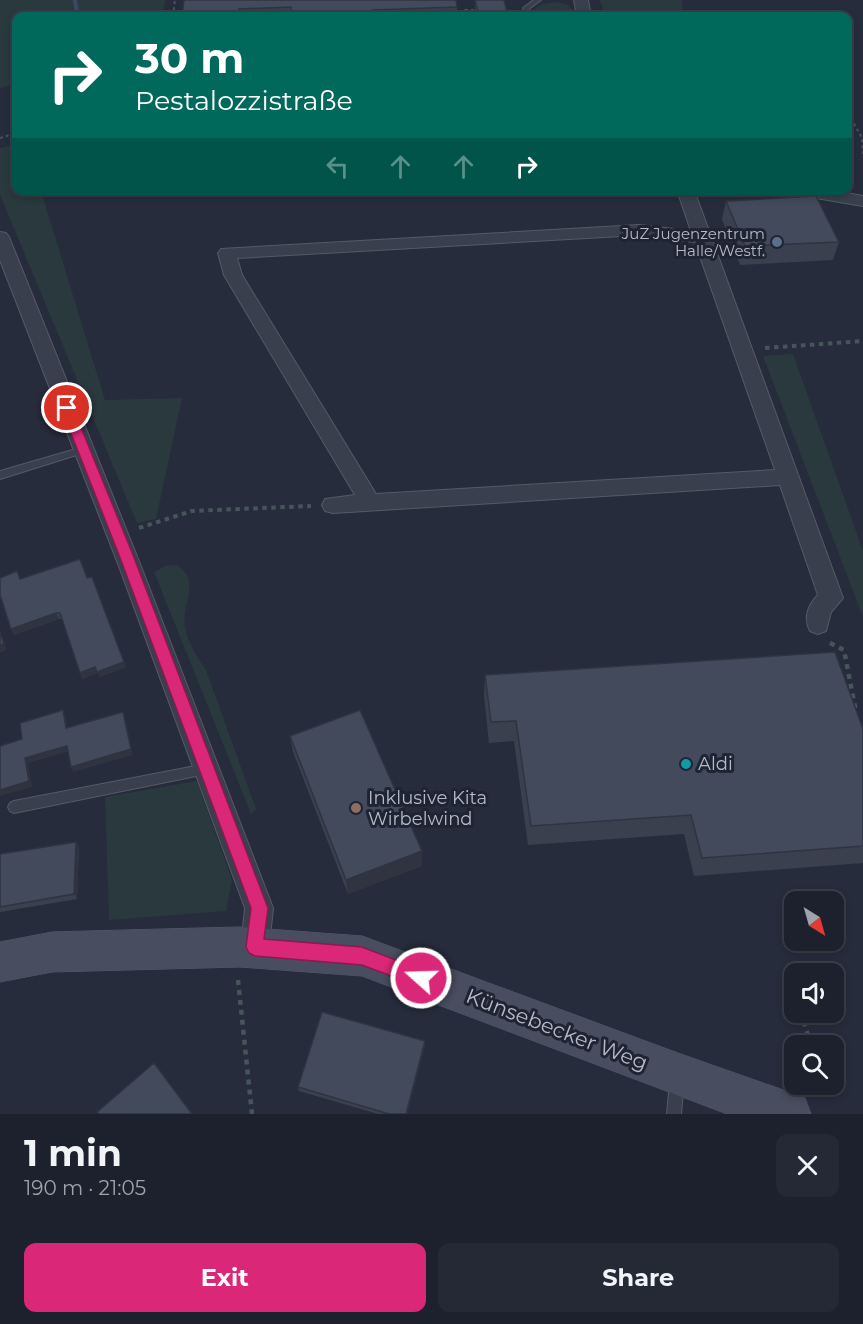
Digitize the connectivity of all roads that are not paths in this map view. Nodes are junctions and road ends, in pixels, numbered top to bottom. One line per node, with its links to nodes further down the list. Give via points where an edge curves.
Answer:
1 (538, 0): 2 (lane, via 526,8)
2 (527, 12)
3 (687, 195): 7 (street)
4 (828, 195): 5 (street)
5 (863, 201)
6 (0, 237): 8 (street)
7 (701, 237): 10 (street); 11 (street, via 639,230 227,254 233,275)
8 (83, 450): 9 (lane); 14 (street)
9 (0, 476)
10 (789, 477): 11 (street); 13 (street, via 831,598 820,608)
11 (370, 502): 12 (street)
12 (333, 505)
13 (819, 624)
14 (206, 769): 15 (lane); 16 (street, via 259,908)
15 (14, 807)
16 (247, 947): 17 (street, Künsebecker Weg, via 52,952); 18 (street, Künsebecker Weg, via 362,956)
17 (0, 962)
18 (676, 1095): 19 (street, Künsebecker Weg)
19 (789, 1114)

